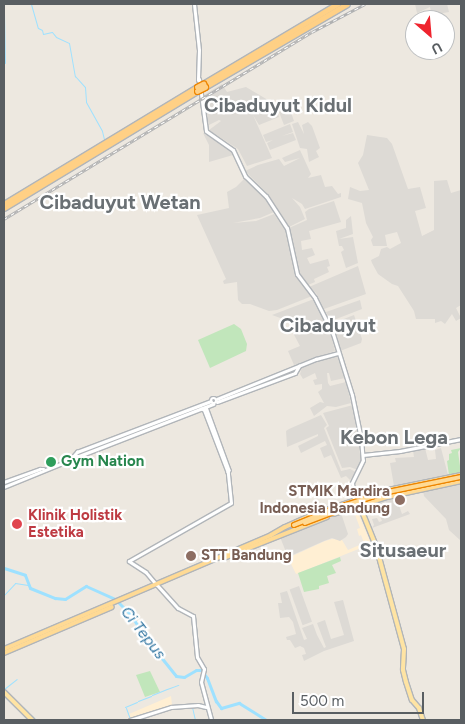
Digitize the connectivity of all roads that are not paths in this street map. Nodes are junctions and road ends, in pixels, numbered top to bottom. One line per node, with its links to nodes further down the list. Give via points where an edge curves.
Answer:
1 (194, 4): 5 (main road)
2 (338, 4): 4 (highway)
3 (347, 4): 4 (highway)
4 (204, 85): 5 (highway, bridge)
5 (198, 90): 6 (highway); 7 (highway); 8 (main road, via 207,133 234,151 245,176 266,196 287,228 297,274 320,306)
6 (4, 202)
7 (4, 208)
8 (338, 353): 9 (street); 16 (main road, via 358,420)
9 (217, 401): 10 (street); 10 (street, via 213,398)
10 (212, 403): 11 (street); 13 (street)
11 (208, 406): 12 (street); 15 (street, via 206,410)
12 (201, 409): 13 (street); 15 (street)
13 (188, 412): 17 (street, via 77,452); 18 (street)
14 (461, 438): 16 (street)
15 (219, 444): 37 (street, via 229,470 231,504 129,561)
16 (363, 455): 25 (main road, via 362,467 353,482)
17 (74, 456): 18 (street); 19 (street)
18 (79, 456): 19 (street)
19 (70, 460): 20 (street)
20 (44, 470): 22 (street, via 40,468); 23 (street)
21 (461, 478): 24 (highway); 26 (highway); 36 (highway, bridge, via 383,495)
22 (5, 482)
23 (5, 486)
24 (386, 491): 26 (highway, via 384,494); 27 (highway)
25 (353, 492): 27 (highway); 28 (main road); 30 (highway)
26 (388, 496): 29 (highway)
27 (362, 498): 28 (highway)
28 (355, 500): 30 (highway); 31 (main road)
29 (373, 500): 31 (highway); 34 (highway, via 363,507)
30 (348, 502): 33 (highway)
31 (358, 505): 32 (highway); 34 (main road)
32 (350, 507): 34 (highway); 35 (highway)
33 (331, 508): 35 (highway); 36 (highway, via 285,527)
34 (361, 513): 44 (main road, via 376,546 403,651 404,675)
35 (334, 514): 36 (highway)
36 (273, 536): 37 (highway)
37 (158, 585): 38 (highway); 40 (main road, via 178,608 193,616 198,657 204,666 201,682)
38 (4, 651)
39 (4, 692): 41 (main road)
40 (206, 707): 42 (street, via 172,707); 43 (main road)
41 (32, 720)
42 (130, 720)
43 (212, 720)
44 (421, 720)

